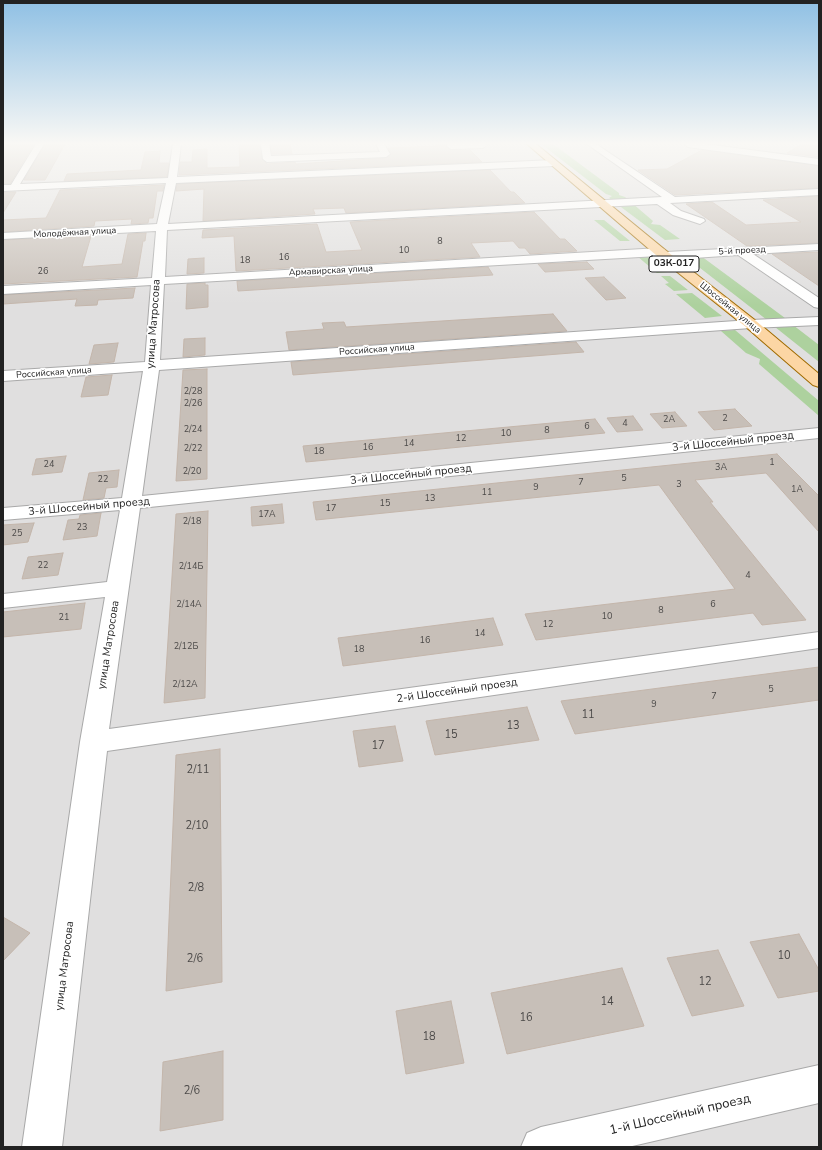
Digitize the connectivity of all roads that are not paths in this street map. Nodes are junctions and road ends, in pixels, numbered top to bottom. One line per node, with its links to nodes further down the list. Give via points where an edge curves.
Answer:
1 (168, 198): 9 (street, улица Матросова)
2 (595, 198): 7 (main road, Шоссейная улица / 03К-017)
3 (669, 198): 6 (street)
4 (728, 198): 6 (street, Молодёжная улица)
5 (660, 201): 6 (street, Молодёжная улица); 7 (street, Молодёжная улица); 8 (street, via 677,213)
6 (674, 201)
7 (603, 204): 9 (street, Молодёжная улица); 13 (main road, Шоссейная улица / 03К-017)
8 (700, 221)
9 (162, 228): 10 (street, Молодёжная улица); 14 (street, улица Матросова)
10 (3, 236)
11 (819, 247): 12 (street, 5-й проезд)
12 (740, 251): 13 (street, 5-й проезд); 16 (street)
13 (662, 254): 14 (street, Армавирская улица); 18 (main road, Шоссейная улица / 03К-017)
14 (158, 281): 15 (street, Армавирская улица); 19 (street, улица Матросова)
15 (3, 290)
16 (819, 304)
17 (819, 321): 18 (street, Российская улица)
18 (751, 324): 19 (street, Российская улица); 21 (main road, Шоссейная улица / 03К-017)
19 (152, 365): 20 (street, Российская улица); 23 (street, улица Матросова)
20 (3, 376)
21 (819, 382)
22 (819, 433): 23 (street, 3-й Шоссейный проезд)
23 (132, 503): 24 (street, 3-й Шоссейный проезд); 25 (street, улица Матросова)
24 (3, 514)
25 (118, 588): 26 (street); 28 (street, улица Матросова)
26 (3, 601)
27 (819, 640): 28 (street, 2-й Шоссейный проезд)
28 (94, 742): 30 (street, улица Матросова)
29 (819, 1084): 31 (street, 1-й Шоссейный проезд)
30 (42, 1147)
31 (541, 1147)

